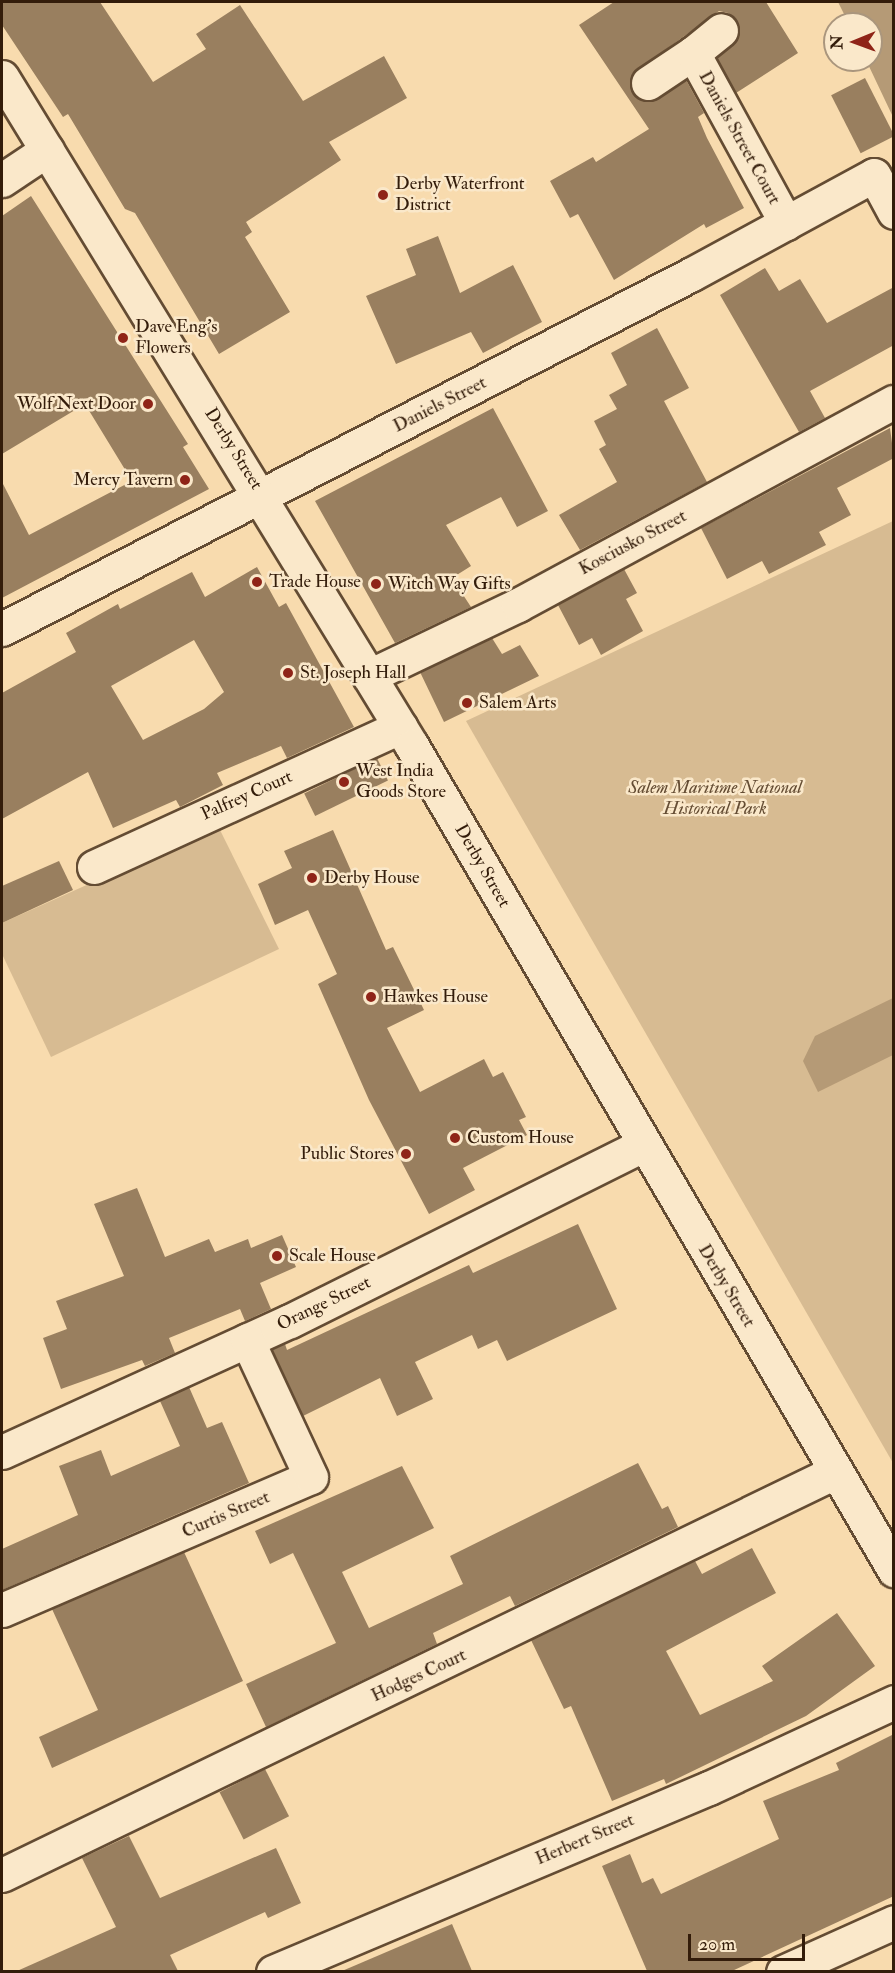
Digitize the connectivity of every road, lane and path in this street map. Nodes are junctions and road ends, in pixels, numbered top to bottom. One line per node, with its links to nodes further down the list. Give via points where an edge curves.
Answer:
1 (721, 30): 2 (street, Daniels Street Court)
2 (693, 53): 4 (street, Daniels Street Court); 8 (street, Daniels Street Court)
3 (2, 77): 5 (street, Derby Street)
4 (648, 83)
5 (47, 150): 6 (street); 10 (street, Derby Street)
6 (2, 180)
7 (894, 212): 8 (street, Daniels Street, via 874,175)
8 (786, 223): 10 (street, Daniels Street)
9 (894, 402): 12 (street, Kosciusko Street, via 518,605)
10 (263, 497): 11 (street, Daniels Street); 12 (street, Derby Street)
11 (2, 629)
12 (369, 675): 13 (street, Derby Street)
13 (400, 727): 14 (street, Palfrey Court); 15 (street, Derby Street)
14 (94, 867)
15 (642, 1145): 16 (street, Orange Street); 18 (street, Derby Street)
16 (247, 1340): 17 (street, Orange Street); 20 (street, Curtis Street, via 311,1477)
17 (2, 1452)
18 (835, 1472): 19 (street, Derby Street); 22 (street, Hodges Court)
19 (894, 1570)
20 (2, 1610)
21 (894, 1702): 24 (street, Herbert Street, via 709,1788)
22 (2, 1875)
23 (894, 1922): 25 (street)
24 (273, 1971)
25 (783, 1971)

